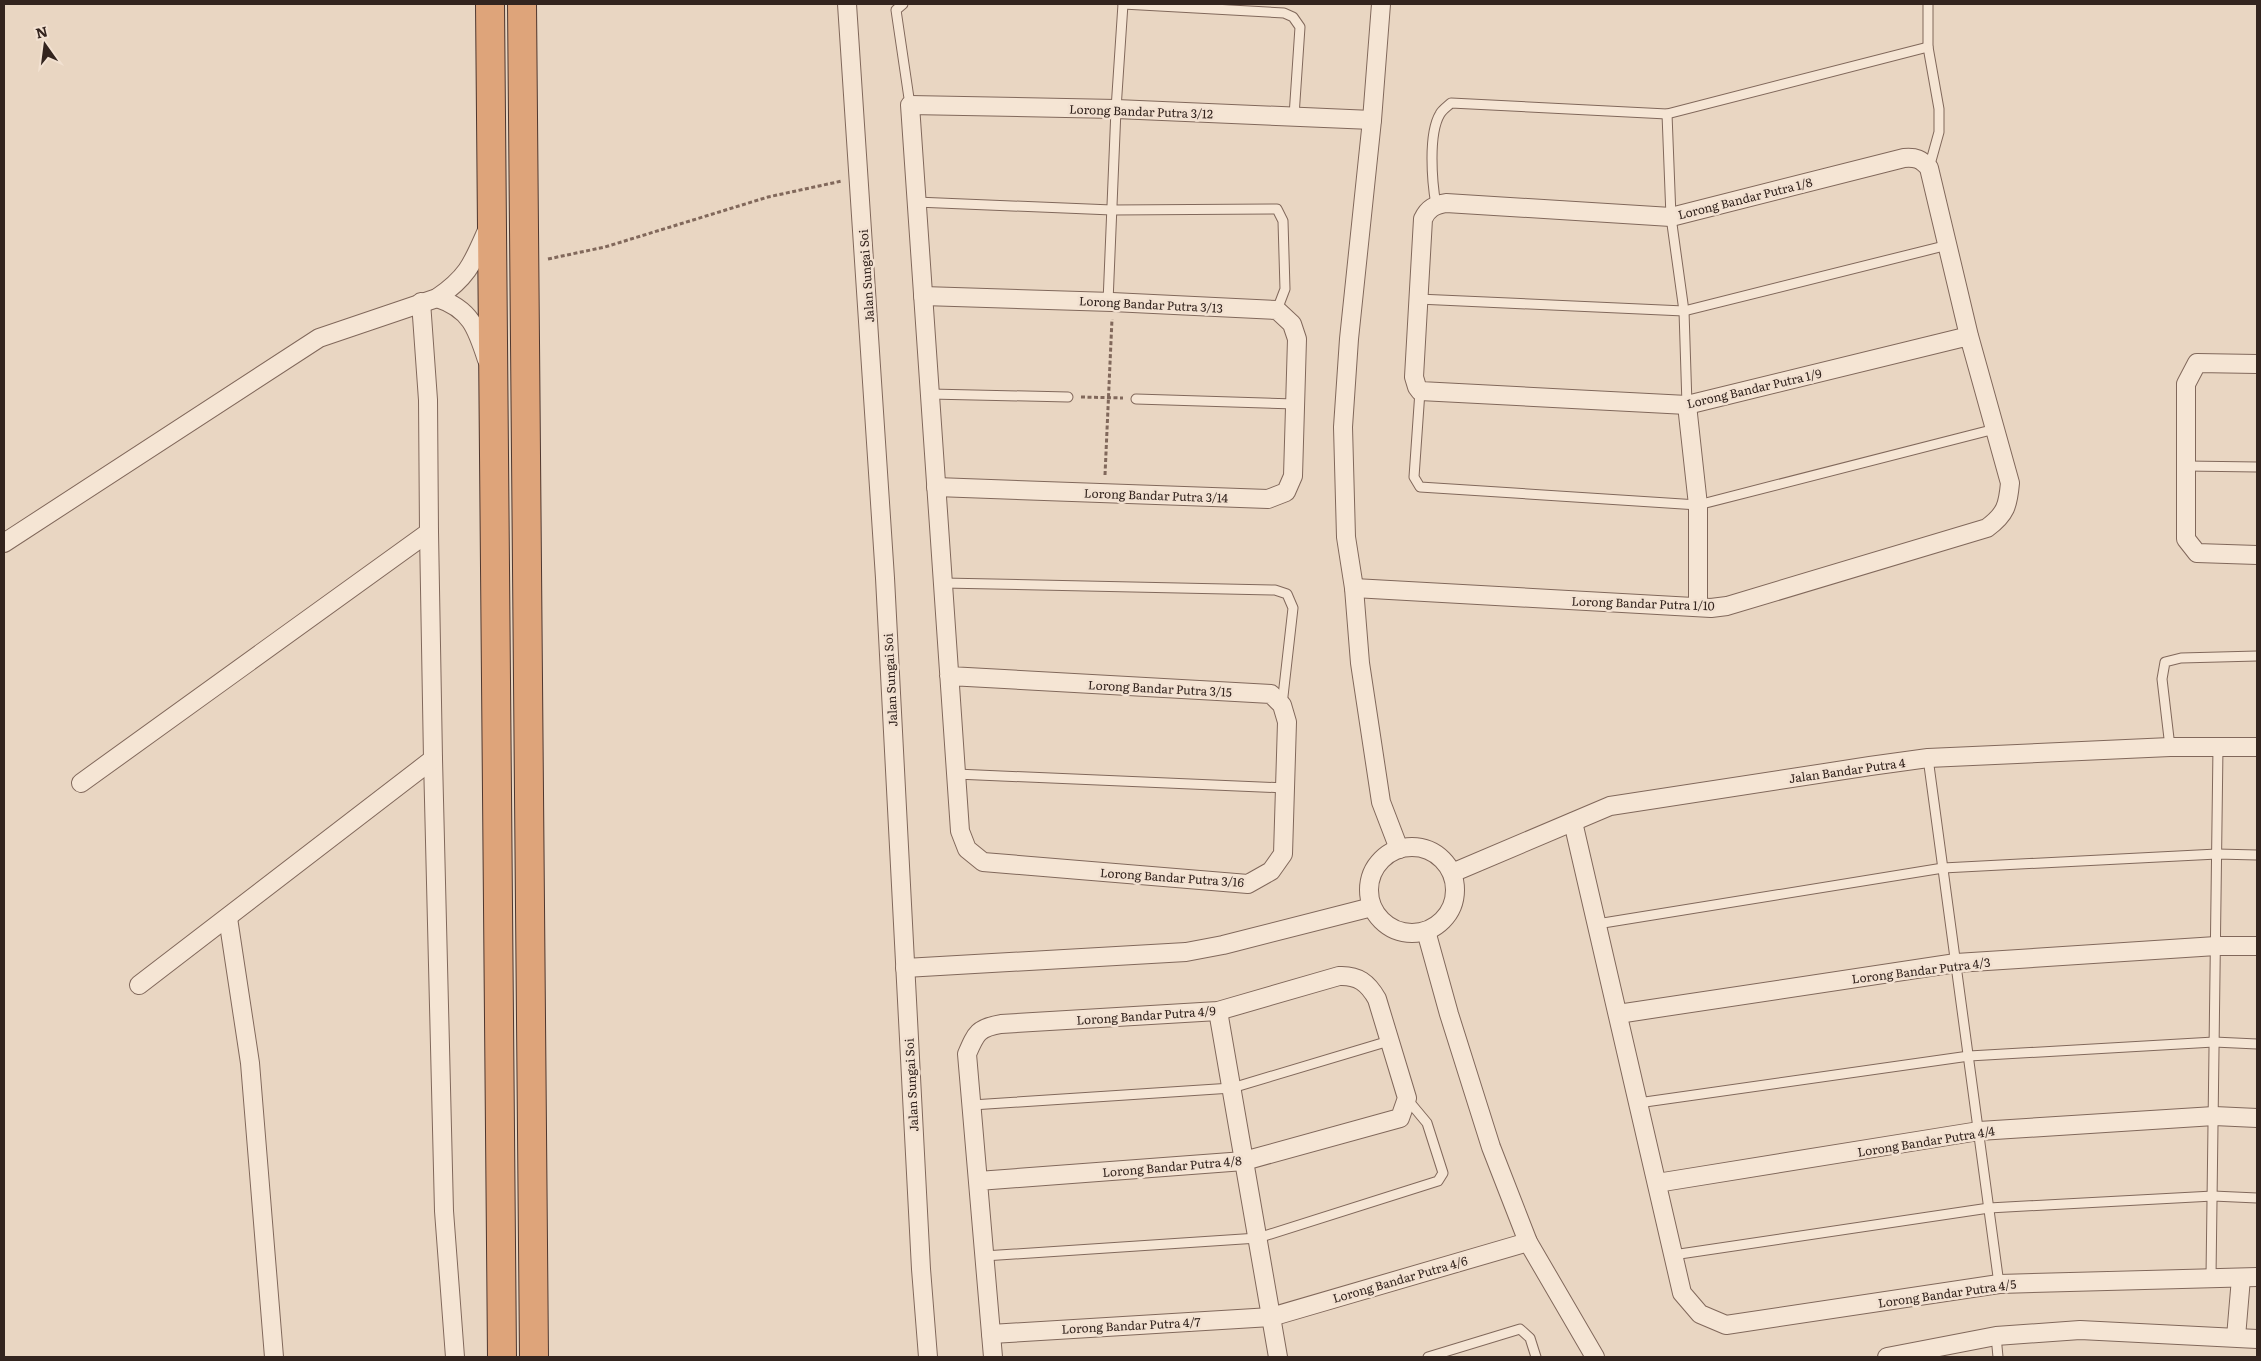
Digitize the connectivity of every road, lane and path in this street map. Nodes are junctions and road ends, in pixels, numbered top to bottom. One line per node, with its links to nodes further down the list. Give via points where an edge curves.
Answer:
1 (490, 4): 20 (highway)
2 (522, 4): 22 (highway)
3 (847, 4): 15 (street, Jalan Sungai Soi)
4 (903, 4): 9 (lane, via 896,10)
5 (1123, 4): 10 (lane); 12 (lane, via 1284,13 1293,17 1300,27)
6 (1382, 4): 13 (street)
7 (1928, 4): 8 (lane)
8 (1928, 47): 11 (lane); 14 (lane, via 1939,109 1939,132)
9 (910, 105): 10 (street, Lorong Bandar Putra 3/12); 16 (street)
10 (1116, 109): 12 (street, Lorong Bandar Putra 3/12); 18 (lane)
11 (1667, 114): 17 (lane, via 1452,103 1440,113 1435,127 1431,178); 19 (lane)
12 (1294, 116): 13 (street, Lorong Bandar Putra 3/12)
13 (1372, 120): 49 (street, via 1343,428 1346,537)
14 (1928, 168): 19 (street, Lorong Bandar Putra 1/8, via 1922,160 1904,158); 21 (street)
15 (859, 178): 22 (path, via 768,197 605,247); 75 (street, Jalan Sungai Soi, via 885,578)
16 (916, 202): 18 (lane); 23 (street)
17 (1436, 205): 19 (street, Lorong Bandar Putra 1/8, via 1446,202); 24 (street, via 1427,211 1423,219)
18 (1112, 210): 26 (lane); 27 (lane, via 1277,209 1283,222 1285,289)
19 (1671, 217): 28 (lane)
20 (491, 219): 25 (street, via 470,268 450,289); 31 (highway)
21 (1948, 245): 28 (lane); 29 (street)
22 (523, 264): 111 (highway)
23 (923, 296): 26 (street, Lorong Bandar Putra 3/13); 33 (street)
24 (1418, 299): 28 (lane); 32 (street, via 1414,377)
25 (429, 300): 31 (street, via 452,302 463,310 480,338); 45 (street); 46 (street, via 319,338)
26 (1110, 302): 27 (street, Lorong Bandar Putra 3/13); 35 (path)
27 (1277, 310): 37 (street, via 1292,324 1297,339)
28 (1684, 311): 38 (lane)
29 (1969, 336): 38 (street, Lorong Bandar Putra 1/9); 39 (street)
30 (2257, 364): 40 (street, via 2197,363 2186,384)
31 (492, 375): 110 (highway)
32 (1419, 390): 38 (street, Lorong Bandar Putra 1/9); 44 (lane, via 1414,477 1420,487)
33 (930, 394): 34 (lane); 42 (street)
34 (1068, 397): 35 (path)
35 (1108, 398): 36 (path); 43 (path)
36 (1136, 399): 37 (lane)
37 (1295, 404): 43 (street, Lorong Bandar Putra 3/14, via 1293,476 1286,492 1268,499)
38 (1687, 405): 44 (street)
39 (1995, 429): 44 (lane); 50 (street, Lorong Bandar Putra 1/10, via 2010,483 2008,503 2000,518 1988,528 1727,606)
40 (2186, 466): 41 (lane); 47 (street, via 2186,539 2197,553)
41 (2257, 467)
42 (936, 487): 43 (street, Lorong Bandar Putra 3/14); 48 (street)
43 (1105, 493)
44 (1698, 506): 50 (street)
45 (428, 532): 58 (street); 60 (street)
46 (4, 543)
47 (2257, 555)
48 (943, 583): 52 (street); 53 (lane, via 1276,590 1287,594 1293,608)
49 (1354, 588): 50 (street, Lorong Bandar Putra 1/10); 63 (street, via 1360,663 1381,802)
50 (1698, 607)
51 (2257, 656): 54 (lane, via 2181,658 2166,662 2162,679)
52 (949, 676): 53 (street, Lorong Bandar Putra 3/15, via 1270,694); 59 (street)
53 (1282, 705): 61 (street, via 1287,722)
54 (2170, 747): 55 (street, Jalan Bandar Putra 4); 57 (street, Jalan Bandar Putra 4)
55 (2218, 747): 56 (street, Jalan Bandar Putra 4); 64 (lane)
56 (2257, 747)
57 (1928, 758): 62 (street, Jalan Bandar Putra 4, via 1610,806); 66 (lane)
58 (433, 759): 69 (street); 109 (street, via 444,1211)
59 (956, 774): 61 (lane); 61 (street, Lorong Bandar Putra 3/16, via 960,831 967,849 983,862 1248,884 1271,871 1283,854)
60 (81, 783)
61 (1286, 788)
62 (1573, 822): 67 (street, Jalan Bandar Putra 4); 70 (street)
63 (1399, 849): 67 (street, via 1426,850 1444,861); 68 (street, via 1386,856 1373,872 1368,893)
64 (2217, 854): 65 (lane); 66 (lane); 72 (lane)
65 (2257, 855)
66 (1943, 868): 70 (lane); 74 (lane)
67 (1452, 873): 71 (street, via 1455,892 1452,906 1435,927)
68 (1372, 907): 71 (street, via 1383,922 1398,931); 75 (street, via 1186,952)
69 (228, 918): 76 (street); 108 (street, via 250,1063)
70 (1597, 924): 78 (street)
71 (1426, 931): 97 (street, via 1491,1147)
72 (2216, 946): 73 (street, Lorong Bandar Putra 4/3); 74 (street, Lorong Bandar Putra 4/3); 80 (lane)
73 (2257, 946)
74 (1956, 963): 78 (street, Lorong Bandar Putra 4/3); 82 (lane)
75 (905, 968): 112 (street, Jalan Sungai Soi)
76 (139, 985)
77 (1218, 1010): 79 (street, Lorong Bandar Putra 4/9, via 1339,976 1351,976 1371,987); 83 (street); 86 (street, Lorong Bandar Putra 4/9, via 987,1026 976,1034 967,1054)
78 (1618, 1014): 85 (street)
79 (1390, 1041): 83 (lane); 84 (street)
80 (2214, 1042): 81 (lane); 82 (lane); 87 (lane)
81 (2257, 1044)
82 (1969, 1056): 85 (lane); 89 (lane)
83 (1232, 1088): 86 (lane); 90 (street)
84 (1407, 1098): 90 (street, Lorong Bandar Putra 4/8, via 1400,1118); 96 (lane, via 1428,1124 1443,1174 1438,1181)
85 (1638, 1103): 92 (street)
86 (972, 1105): 91 (street)
87 (2214, 1116): 88 (street, Lorong Bandar Putra 4/4); 89 (street, Lorong Bandar Putra 4/4); 93 (lane)
88 (2257, 1118)
89 (1979, 1131): 92 (street, Lorong Bandar Putra 4/4); 95 (lane)
90 (1244, 1161): 91 (street, Lorong Bandar Putra 4/8); 96 (street)
91 (978, 1181): 99 (street)
92 (1657, 1183): 98 (street)
93 (2213, 1196): 94 (lane); 95 (lane); 100 (lane)
94 (2257, 1198)
95 (1989, 1208): 98 (lane); 102 (lane)
96 (1258, 1238): 99 (lane); 103 (street)
97 (1528, 1242): 103 (street, Lorong Bandar Putra 4/6); 117 (street)
98 (1673, 1255): 102 (street, Lorong Bandar Putra 4/5, via 1682,1293 1700,1314 1726,1325)
99 (984, 1256): 104 (street)
100 (2211, 1276): 101 (street, Lorong Bandar Putra 4/5); 102 (street, Lorong Bandar Putra 4/5)
101 (2249, 1277): 106 (street)
102 (1999, 1284)
103 (1271, 1317): 104 (street, Lorong Bandar Putra 4/7); 114 (street)
104 (991, 1334): 113 (street)
105 (1996, 1336): 106 (street, via 2080,1330); 118 (street); 119 (lane)
106 (2236, 1337): 107 (street)
107 (2257, 1339)
108 (274, 1357)
109 (455, 1357)
110 (502, 1357)
111 (534, 1357)
112 (928, 1357)
113 (993, 1357)
114 (1278, 1357)
115 (1428, 1357): 116 (lane, via 1520,1329 1530,1338)
116 (1536, 1357)
117 (1595, 1357)
118 (1887, 1357)
119 (1998, 1357)

